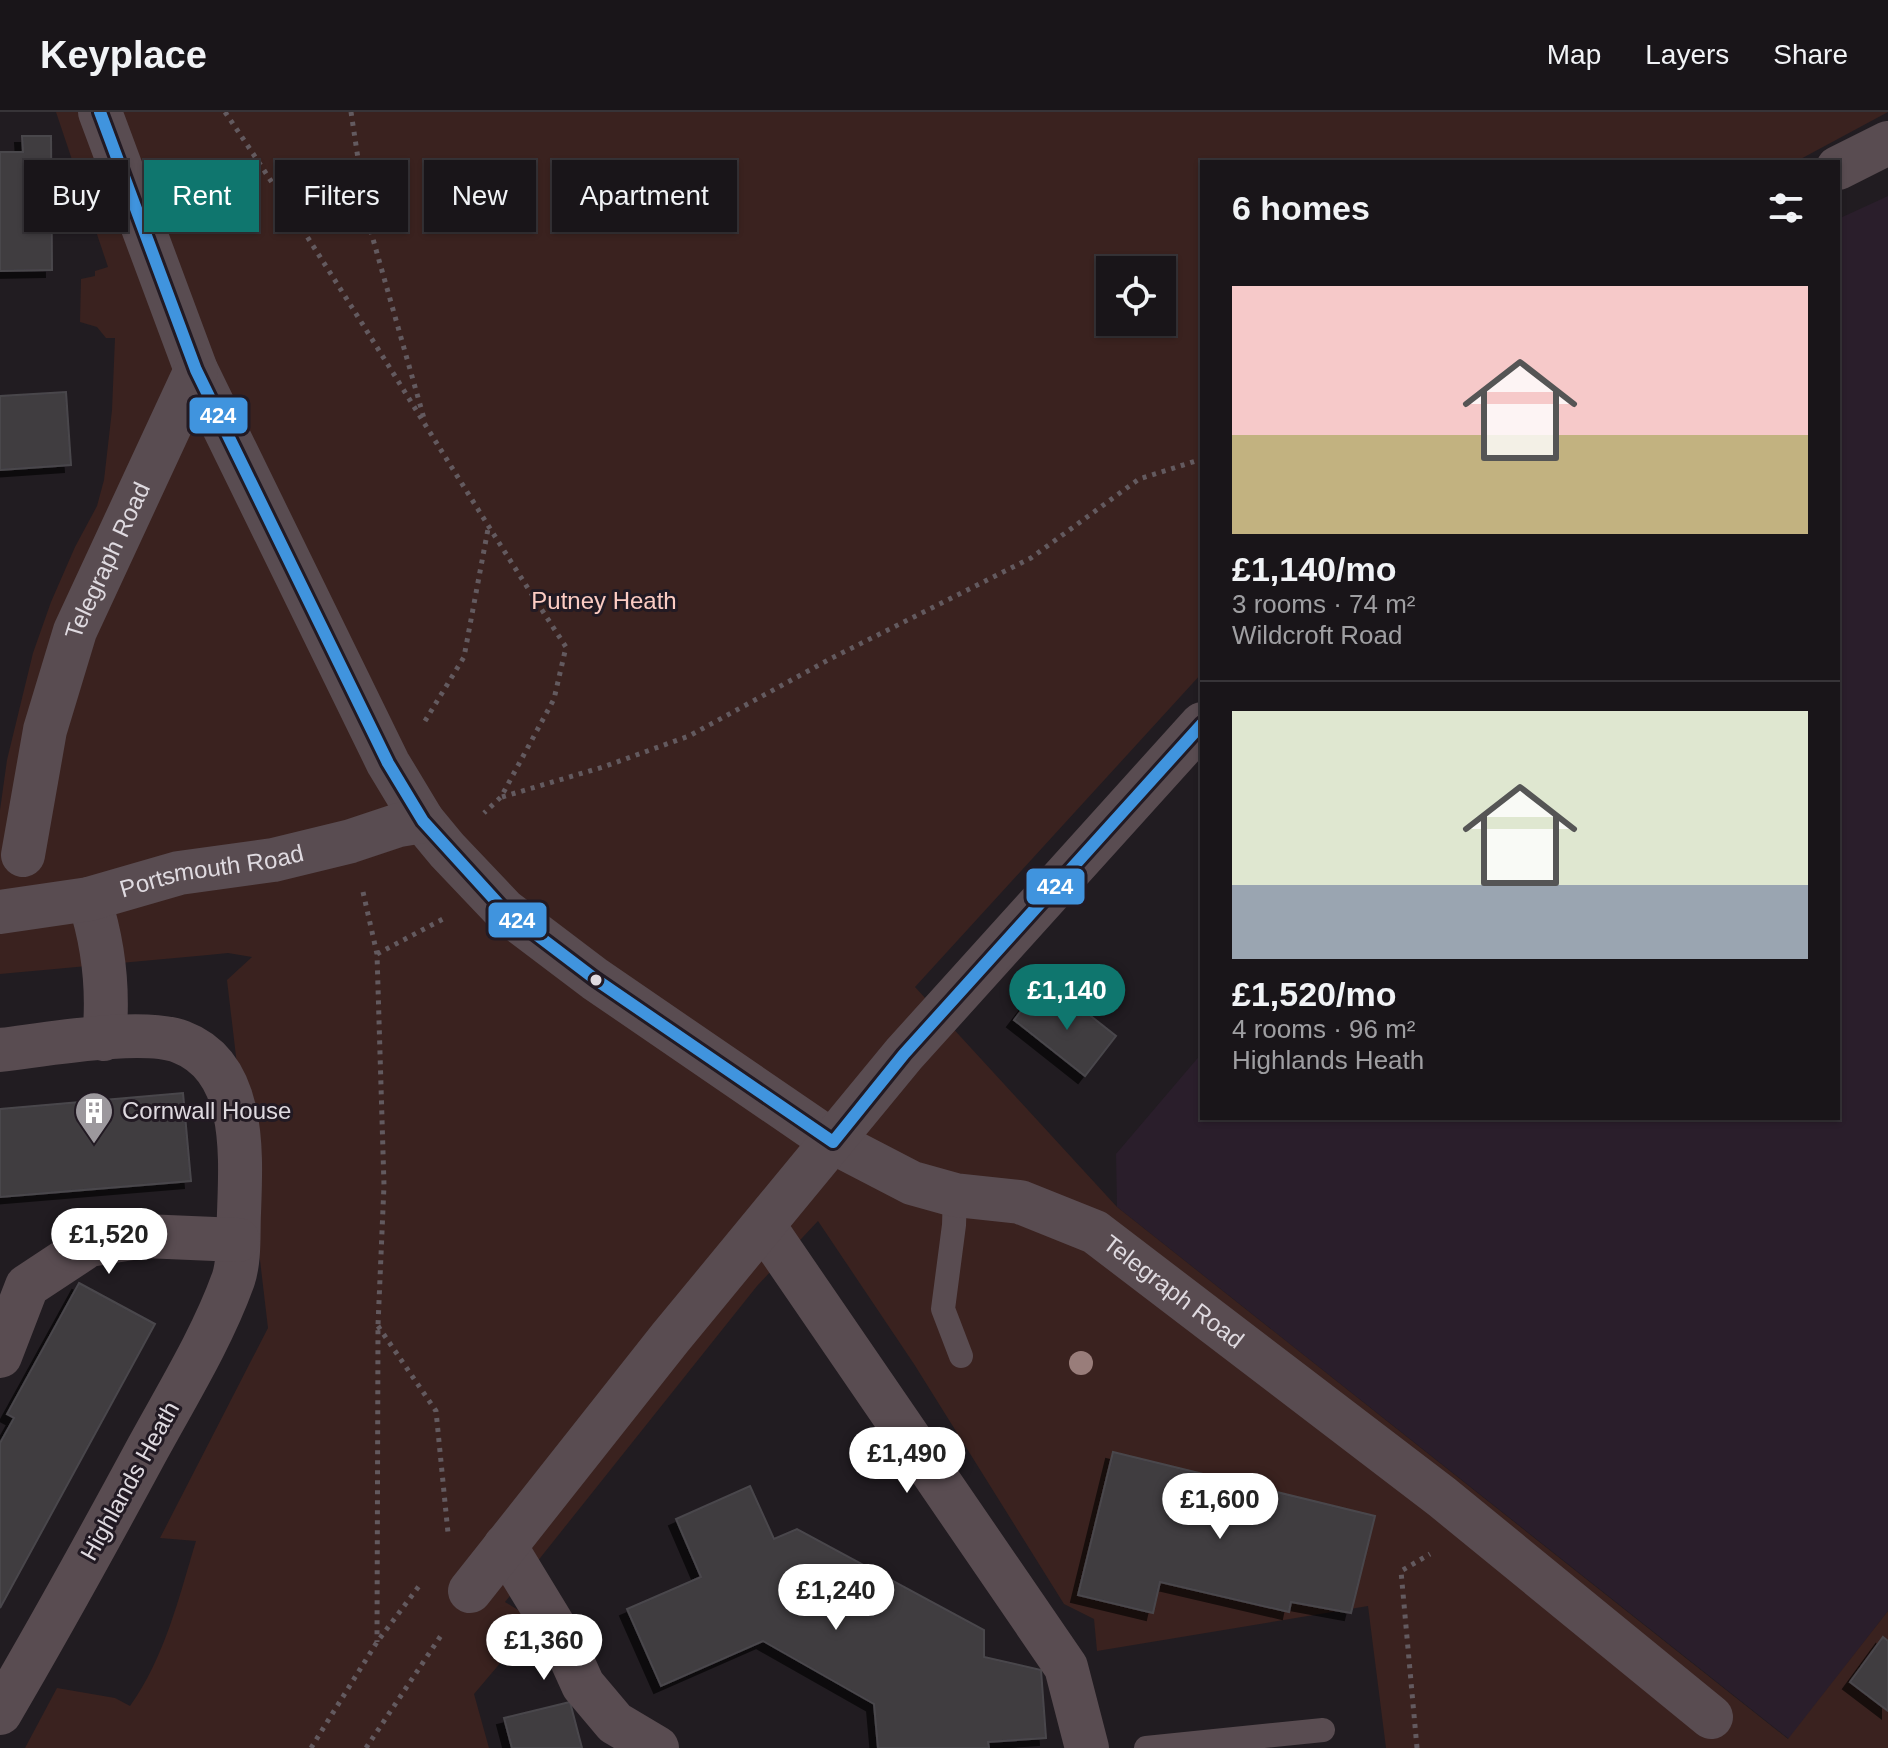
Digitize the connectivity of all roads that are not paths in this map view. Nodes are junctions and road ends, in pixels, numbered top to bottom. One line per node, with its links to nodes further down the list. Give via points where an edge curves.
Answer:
1 (100, 112): 4 (street, Telegraph Road)
2 (1888, 143): 3 (street)
3 (1840, 167)
4 (196, 370): 6 (street, Telegraph Road, via 388,763); 7 (street, Telegraph Road, via 75,631 45,730)
5 (1200, 726): 12 (street, via 904,1054)
6 (435, 835): 8 (street, Portsmouth Road, via 399,825 273,860 179,873); 12 (street, Telegraph Road, via 504,910)
7 (23, 855)
8 (89, 899): 9 (street, Portsmouth Road); 10 (street, via 108,1006)
9 (0, 912)
10 (104, 1039): 11 (street, Highlands Heath); 15 (street, Highlands Heath, via 180,1041 214,1065 231,1095 237,1123)
11 (0, 1050)
12 (833, 1142): 13 (street, Telegraph Road, via 912,1183); 14 (street)
13 (955, 1195): 17 (lane, via 943,1309); 21 (street, Telegraph Road, via 1020,1202 1095,1232 1442,1497)
14 (764, 1226): 18 (street); 24 (street, via 1066,1667)
15 (238, 1240): 16 (street, via 144,1236 89,1245 27,1286); 20 (street, Highlands Heath, via 234,1277 205,1343)
16 (0, 1356)
17 (961, 1356)
18 (505, 1546): 19 (street); 23 (street, via 583,1685 615,1723)
19 (470, 1591)
20 (0, 1713)
21 (1711, 1717)
22 (1323, 1730): 25 (lane)
23 (657, 1748)
24 (1087, 1748)
25 (1146, 1748)

